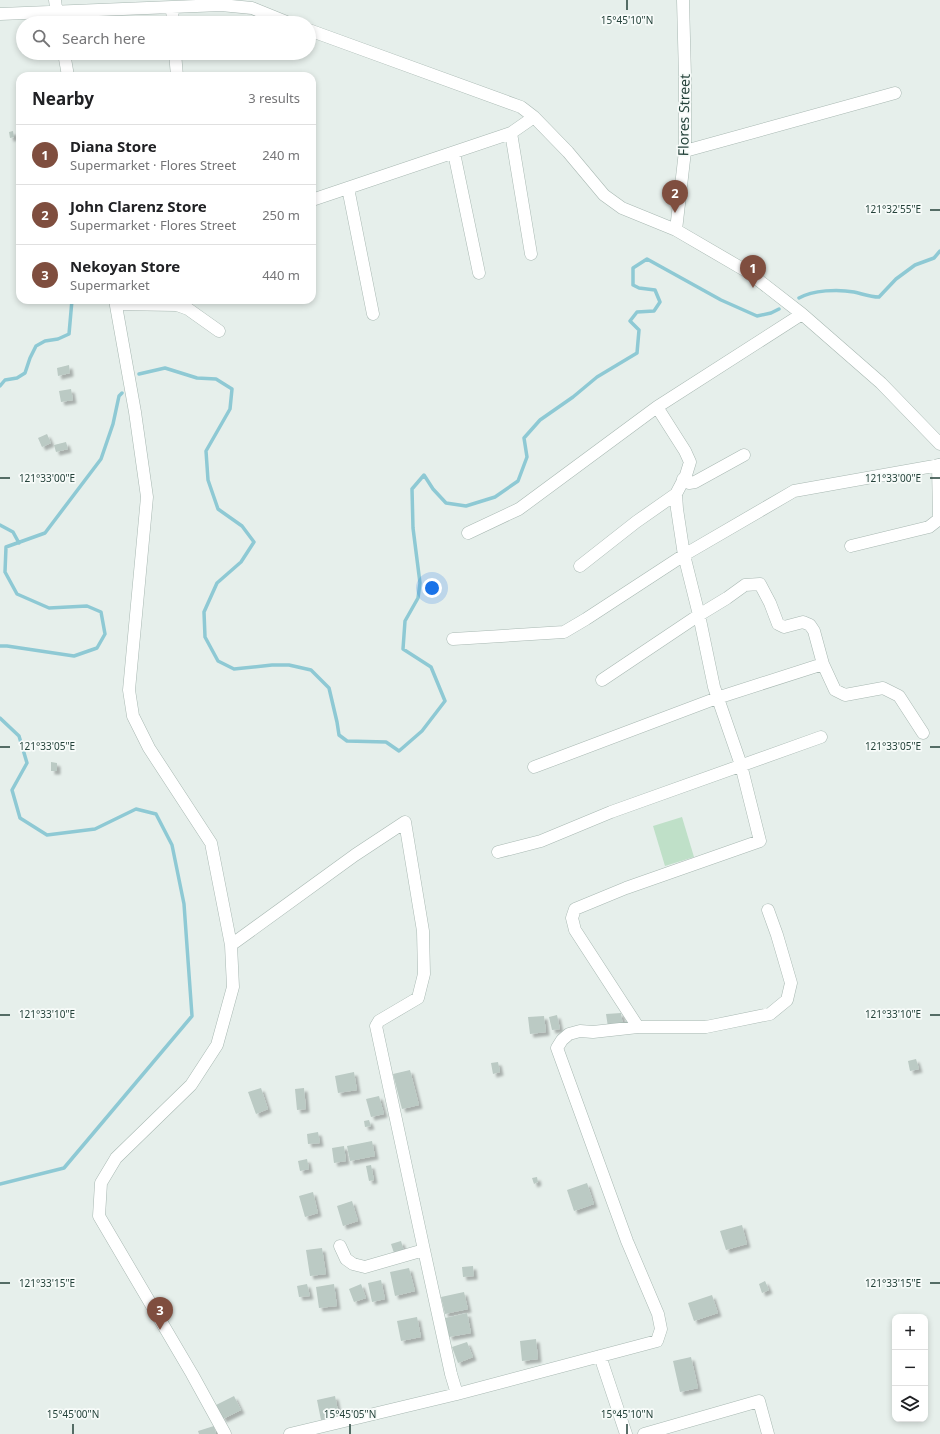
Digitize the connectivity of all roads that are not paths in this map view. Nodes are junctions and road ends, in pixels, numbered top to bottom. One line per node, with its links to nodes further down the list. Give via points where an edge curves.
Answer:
1 (683, 0): 15 (street, Flores Street)
2 (172, 8): 3 (street); 5 (street); 6 (street, via 221,5 252,8)
3 (56, 11): 4 (street)
4 (0, 14)
5 (173, 16)
6 (272, 16)
7 (316, 33): 13 (street, via 506,101 521,107)
8 (65, 60): 10 (street)
9 (176, 60): 11 (street)
10 (67, 72)
11 (177, 72)
12 (895, 93): 15 (street)
13 (534, 117): 14 (street); 19 (street, via 604,195 622,208)
14 (511, 133): 16 (street); 20 (street)
15 (685, 151): 19 (street, Flores Street)
16 (454, 153): 17 (street); 21 (street)
17 (348, 188): 18 (street); 24 (street)
18 (316, 199)
19 (676, 230): 25 (street, via 748,272)
20 (531, 254)
21 (479, 273)
22 (115, 304): 48 (street, via 147,497 129,690 133,716 149,748 211,843)
23 (156, 304): 26 (street, via 177,305)
24 (373, 314)
25 (802, 314): 27 (street); 28 (street, via 881,383)
26 (219, 331)
27 (657, 407): 31 (street, via 690,462); 33 (street, via 519,509)
28 (940, 444)
29 (744, 455): 31 (street, via 696,482 690,483)
30 (939, 465): 34 (street, via 938,520 929,527); 35 (street, via 794,491)
31 (684, 479): 32 (street)
32 (676, 494): 35 (street); 36 (street)
33 (468, 533)
34 (852, 546)
35 (684, 555): 37 (street); 38 (street, via 564,632)
36 (580, 566)
37 (699, 615): 39 (street, via 745,585 760,584 778,624 784,627 803,622 810,625); 40 (street); 41 (street)
38 (453, 639)
39 (823, 664): 41 (street); 42 (street, via 835,690 845,695 883,688 899,696)
40 (602, 680)
41 (717, 698): 44 (street); 45 (street)
42 (922, 733)
43 (821, 736): 44 (street)
44 (740, 765): 46 (street, via 611,812 541,841); 49 (street, via 760,841 626,888 575,909 572,918 574,930)
45 (534, 767)
46 (498, 852)
47 (768, 910): 49 (street, via 791,984 787,1000 770,1014 706,1027)
48 (231, 945): 51 (street, via 405,822 423,932 424,974 418,998 379,1021 376,1026); 54 (street, via 233,987 217,1045 191,1084 116,1158 102,1183 99,1216)
49 (638, 1027): 52 (street, via 580,1031 569,1034 557,1048 627,1241 658,1314 661,1329 657,1341)
50 (340, 1246): 51 (street, via 346,1259 365,1267)
51 (424, 1250): 53 (street)
52 (600, 1356): 53 (street); 56 (street)
53 (457, 1394): 55 (street)
54 (225, 1434)
55 (290, 1434)
56 (626, 1434)
57 (644, 1434): 58 (street, via 759,1401)
58 (768, 1434)

